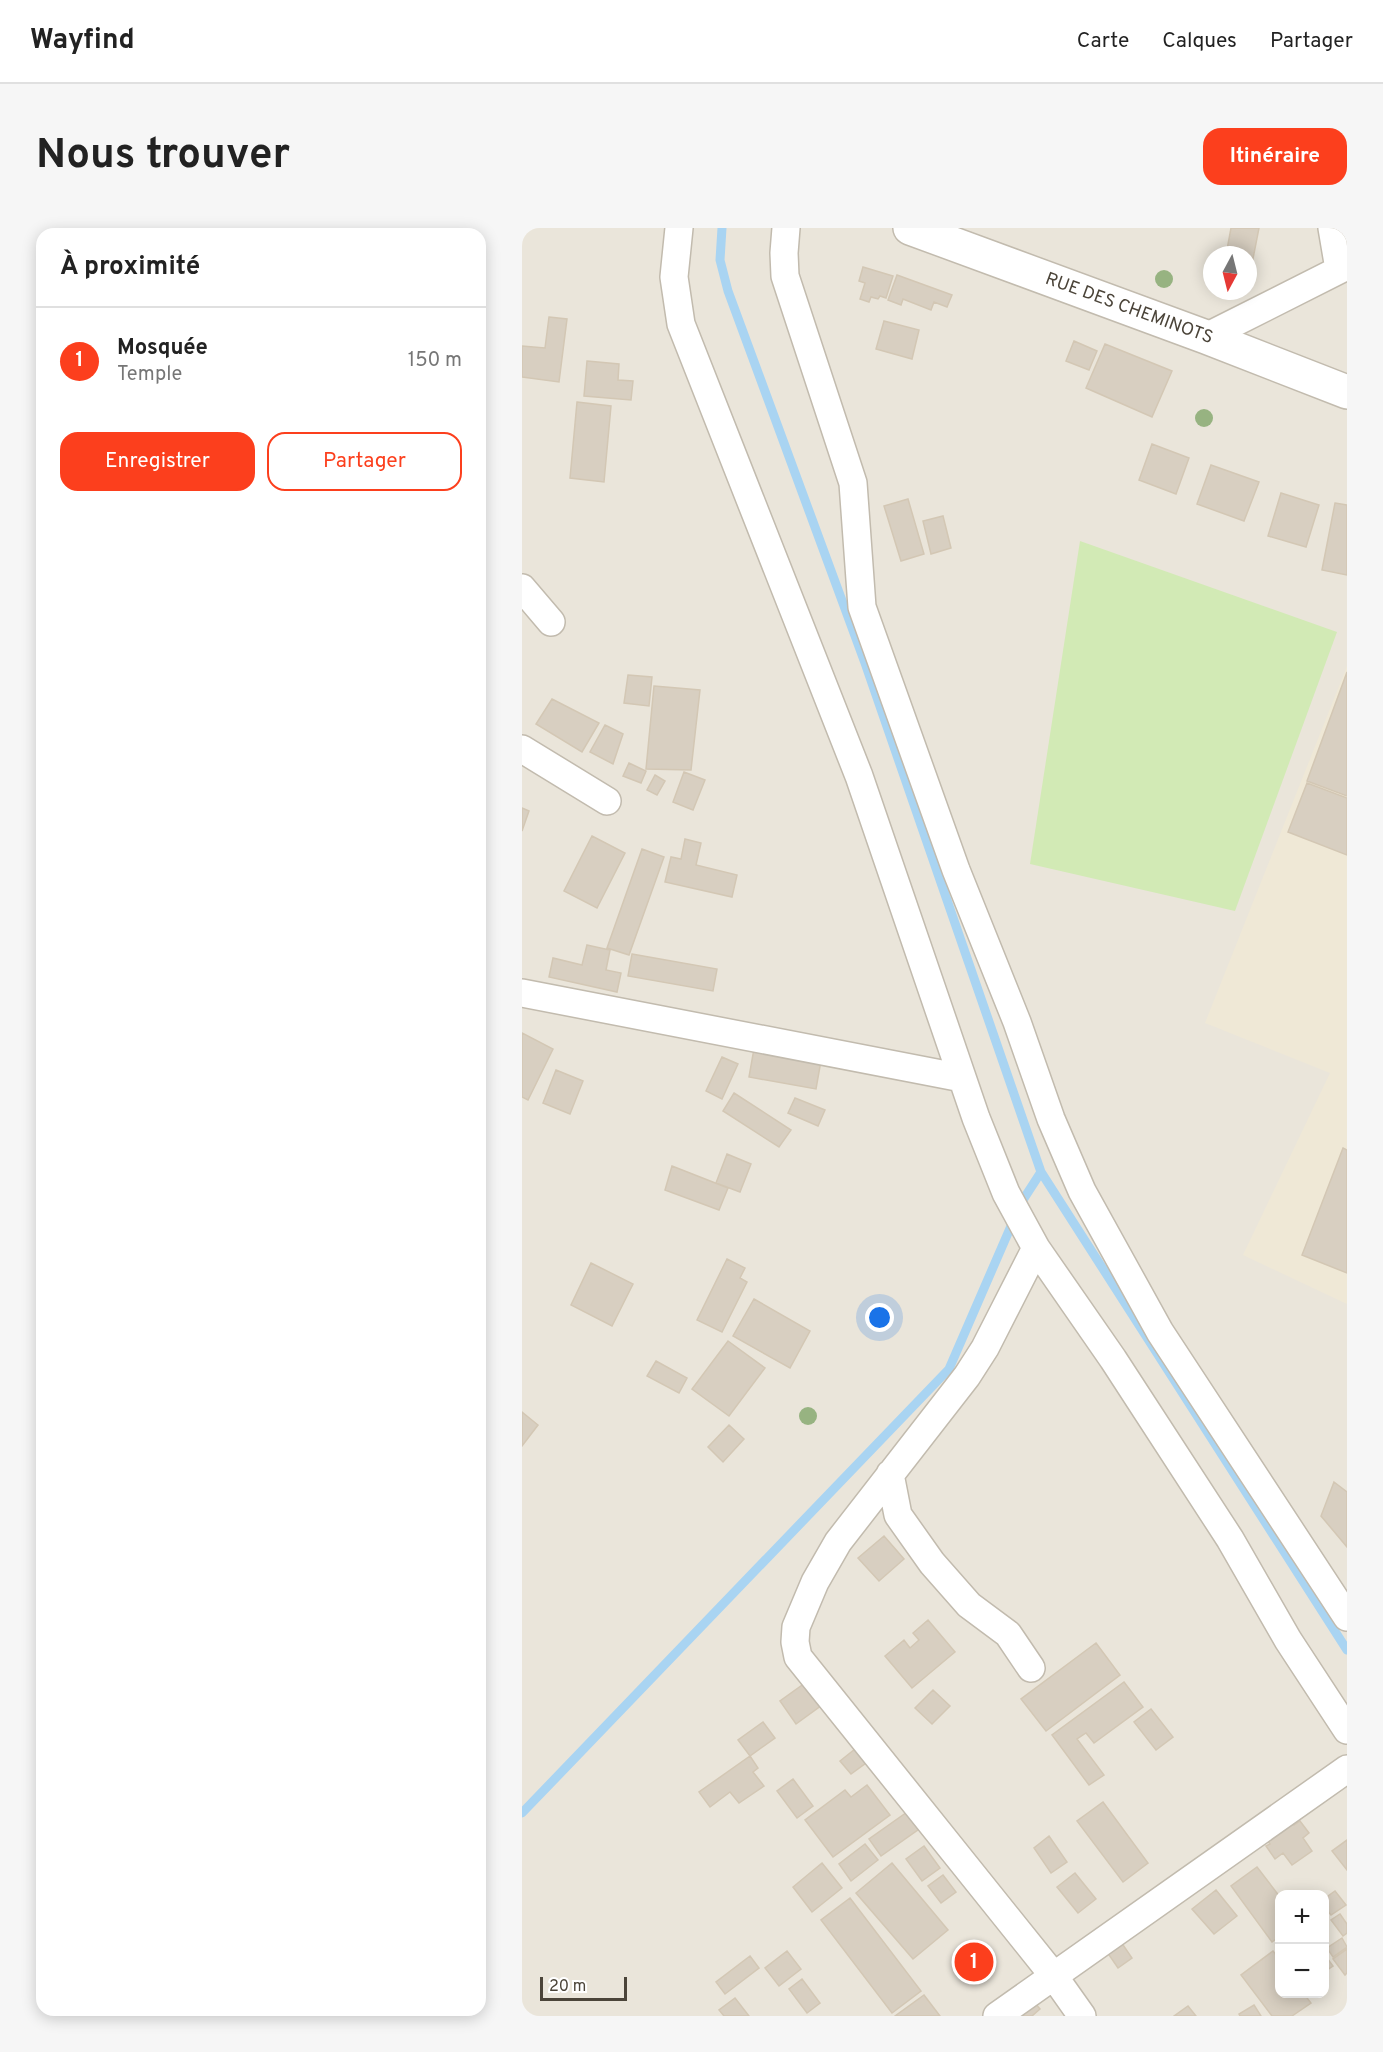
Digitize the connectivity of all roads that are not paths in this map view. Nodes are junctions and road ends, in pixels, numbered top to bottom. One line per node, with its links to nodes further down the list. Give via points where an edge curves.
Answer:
1 (679, 228): 13 (street, via 674,277 681,324 859,776)
2 (786, 228): 16 (street, via 785,276 853,483 862,607 1051,1119 1082,1191 1161,1332)
3 (910, 228): 6 (street, RUE DES CHEMINOTS)
4 (1332, 228): 5 (street)
5 (1343, 267): 6 (street)
6 (1206, 337): 7 (street, RUE DES CHEMINOTS)
7 (1347, 392)
8 (522, 588): 9 (street)
9 (550, 622)
10 (522, 749): 11 (street)
11 (607, 801)
12 (522, 993): 13 (street)
13 (962, 1078): 14 (street, via 1006,1193)
14 (1029, 1236): 15 (street, via 985,1348); 18 (street, via 1217,1519 1288,1640)
15 (890, 1474): 17 (street, via 898,1515 925,1553 969,1605 1008,1634); 20 (street, via 838,1542 815,1582 796,1627 798,1657)
16 (1347, 1617)
17 (1031, 1668)
18 (1347, 1730)
19 (1347, 1769): 20 (street)
20 (1053, 1975): 21 (street); 22 (street)
21 (997, 2016)
22 (1082, 2016)

